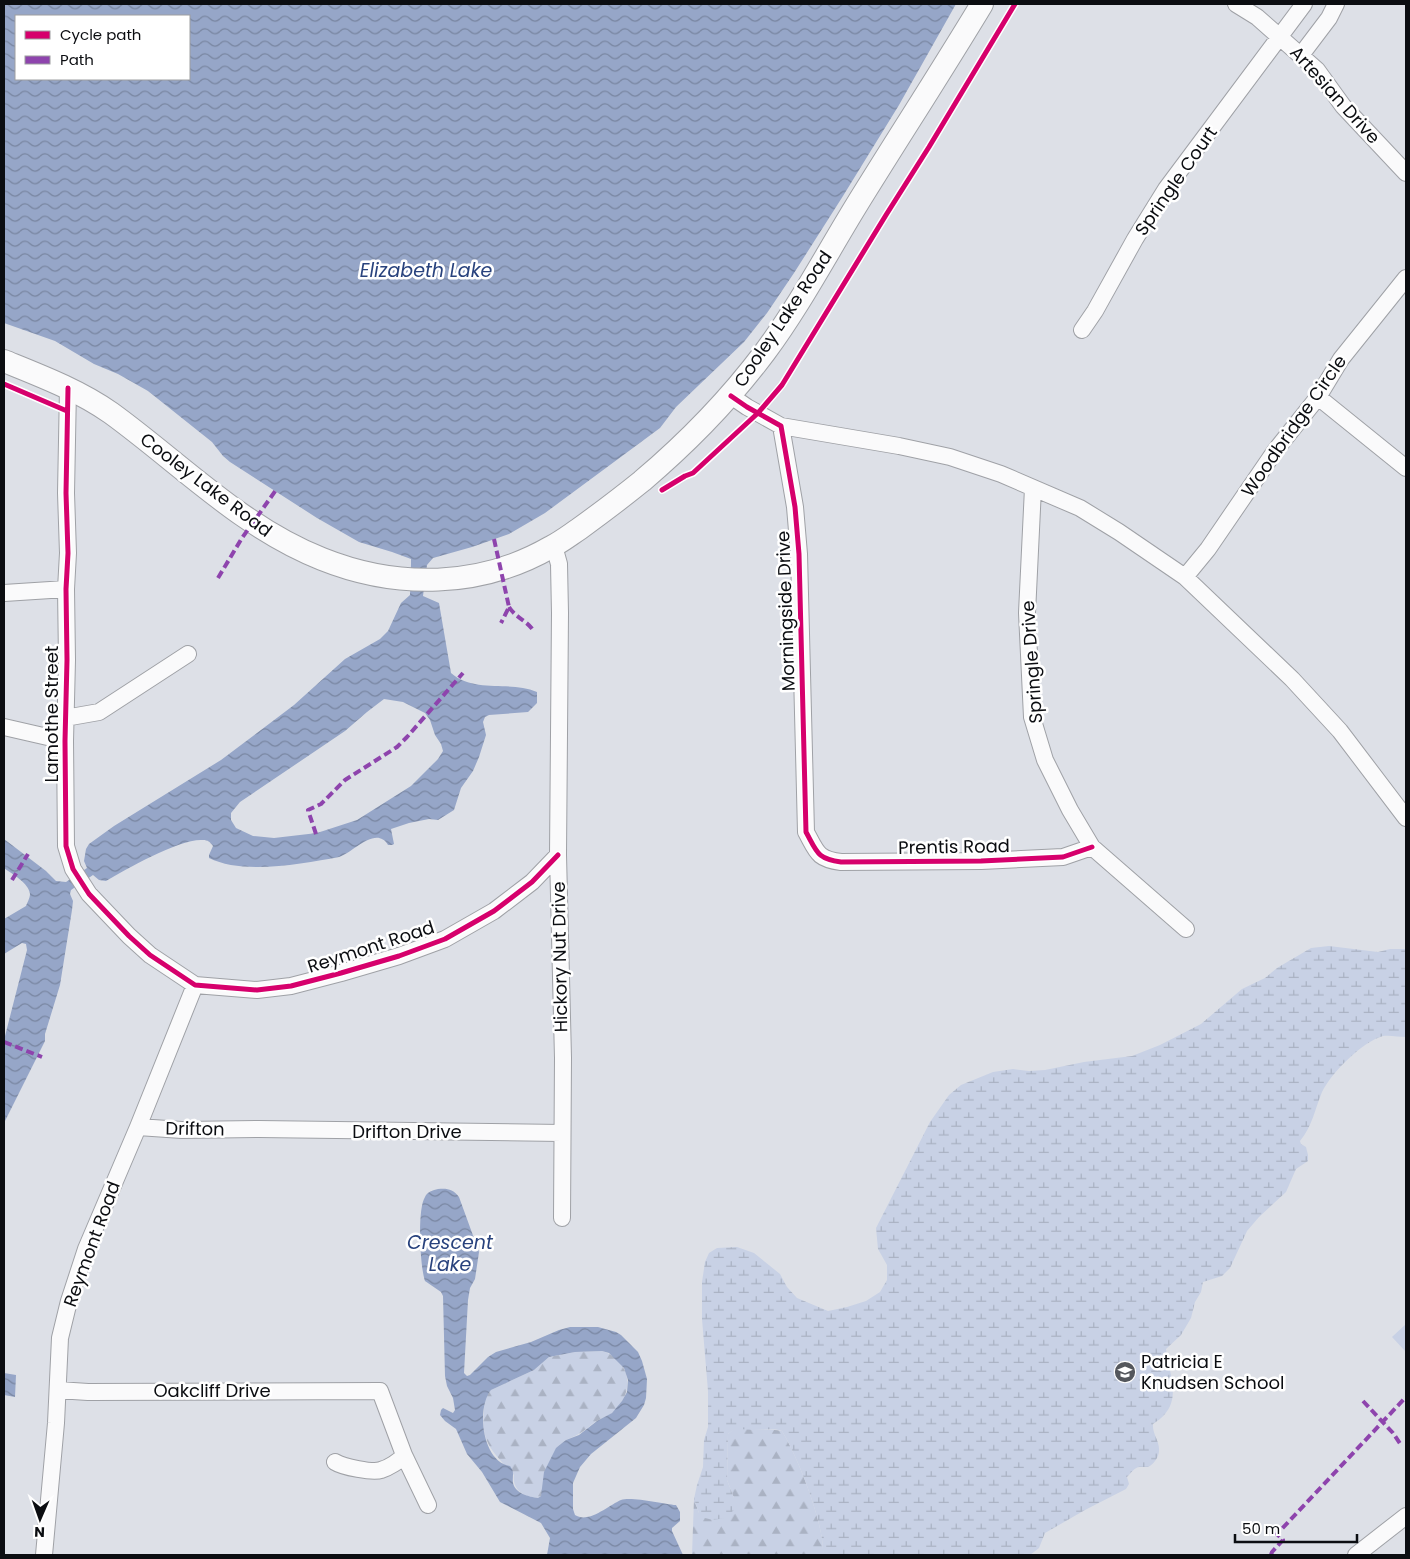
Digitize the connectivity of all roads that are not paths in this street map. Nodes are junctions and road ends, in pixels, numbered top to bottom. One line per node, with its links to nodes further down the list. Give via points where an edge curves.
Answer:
1 (982, 4): 12 (main road, Cooley Lake Road, via 813,280)
2 (1236, 4): 5 (street, Artesian Drive)
3 (1304, 4): 5 (street, Springle Court)
4 (1336, 4): 6 (street)
5 (1280, 36): 6 (street, Artesian Drive); 9 (street, Springle Court, via 1166,189)
6 (1301, 55): 7 (street, Artesian Drive, via 1317,70 1343,106)
7 (1406, 173)
8 (1406, 278): 13 (street, Woodbridge Circle, via 1341,359)
9 (1082, 330)
10 (4, 361): 11 (main road, Cooley Lake Road)
11 (68, 388): 17 (main road, Cooley Lake Road, via 108,411 209,492 270,534 344,567 404,580 467,578 500,570); 19 (street, Lamothe Street)
12 (731, 396): 14 (street); 17 (main road, Cooley Lake Road, via 660,466 614,505)
13 (1318, 397): 15 (street); 18 (street, Woodbridge Circle)
14 (781, 426): 16 (street, via 950,457); 27 (street, Morningside Drive, via 795,507 799,554 806,832)
15 (1406, 468)
16 (1033, 488): 18 (street, via 1080,508); 26 (street, Springle Drive, via 1027,614 1032,717 1046,760)
17 (554, 546): 28 (street, Hickory Nut Drive, via 559,564 560,613)
18 (1185, 577): 25 (street, via 1292,679 1340,731)
19 (66, 589): 20 (street); 22 (street, Lamothe Street)
20 (4, 593)
21 (188, 654): 22 (street, via 99,712)
22 (65, 718): 24 (street, Lamothe Street)
23 (4, 727): 24 (street)
24 (65, 741): 30 (street, Lamothe Street, via 66,846 73,869 89,894 129,936 150,955)
25 (1406, 818)
26 (1092, 847): 27 (street, Prentis Road, via 1063,857 980,860 840,862 826,860); 29 (street, Springle Drive)
27 (817, 853)
28 (558, 855): 30 (street, Reymont Road, via 532,882 494,911 445,939 399,956 291,986 257,990); 33 (street, Hickory Nut Drive)
29 (1186, 929)
30 (196, 985): 31 (street, Reymont Road)
31 (138, 1128): 32 (street, Drifton); 35 (street, Reymont Road, via 86,1250 69,1301 60,1338)
32 (251, 1129): 33 (street, Drifton Drive)
33 (562, 1133): 34 (street, Hickory Nut Drive)
34 (562, 1218)
35 (58, 1390): 36 (street, Oakcliff Drive, via 380,1391); 40 (street, Reymont Road)
36 (404, 1455): 37 (street, via 380,1470 341,1466); 38 (street)
37 (335, 1462)
38 (428, 1505)
39 (1406, 1516): 41 (street)
40 (44, 1555)
41 (1356, 1555)

